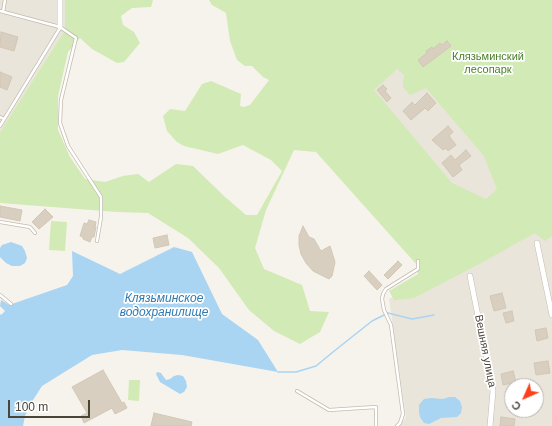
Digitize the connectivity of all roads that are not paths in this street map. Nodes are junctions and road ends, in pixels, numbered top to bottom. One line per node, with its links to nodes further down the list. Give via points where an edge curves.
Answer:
1 (5, 0): 3 (lane)
2 (60, 0): 4 (street)
3 (2, 12): 4 (lane)
4 (60, 27): 6 (lane); 10 (lane, via 76,38 61,100 60,122 68,146 101,197)
5 (0, 117): 6 (lane)
6 (4, 119): 7 (lane)
7 (0, 126)
8 (0, 222): 9 (lane, via 30,227)
9 (35, 233)
10 (97, 241)
11 (537, 243): 16 (street)
12 (418, 261): 19 (lane, via 418,269 392,285 383,294 382,300 391,325 403,414)
13 (470, 276): 20 (street, Вешняя улица, via 493,391)
14 (0, 295): 15 (lane)
15 (11, 304)
16 (552, 316)
17 (297, 391): 18 (lane, via 329,410 376,407)
18 (376, 426)
19 (397, 426)
20 (490, 426)

